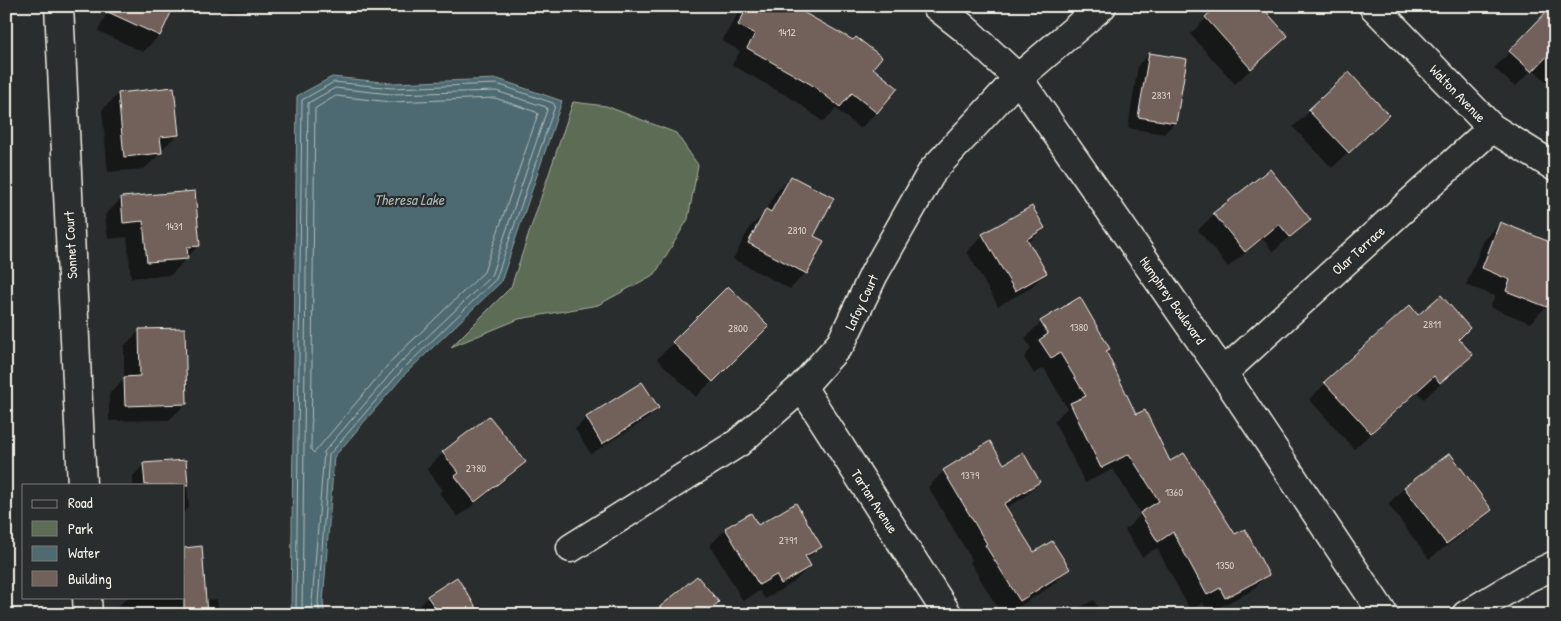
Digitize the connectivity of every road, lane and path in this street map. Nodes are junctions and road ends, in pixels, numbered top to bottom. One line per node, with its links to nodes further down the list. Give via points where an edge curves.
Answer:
1 (59, 6): 10 (street, Sonnet Court)
2 (936, 6): 5 (street, Humphrey Boulevard)
3 (1102, 6): 5 (street, Lafoy Court)
4 (1373, 6): 6 (street, Walton Avenue)
5 (1018, 78): 8 (street, Humphrey Boulevard); 9 (street, Lafoy Court, via 934,170 874,274 841,344)
6 (1492, 128): 7 (street, Walton Avenue); 8 (street, Olar Terrace)
7 (1555, 167)
8 (1223, 372): 16 (street, Humphrey Boulevard)
9 (802, 388): 11 (street, Lafoy Court, via 738,443); 15 (street, Tartan Avenue)
10 (82, 484)
11 (571, 548)
12 (1555, 565): 17 (street)
13 (87, 598): 14 (street)
14 (88, 615)
15 (948, 615)
16 (1384, 615)
17 (1466, 615)

